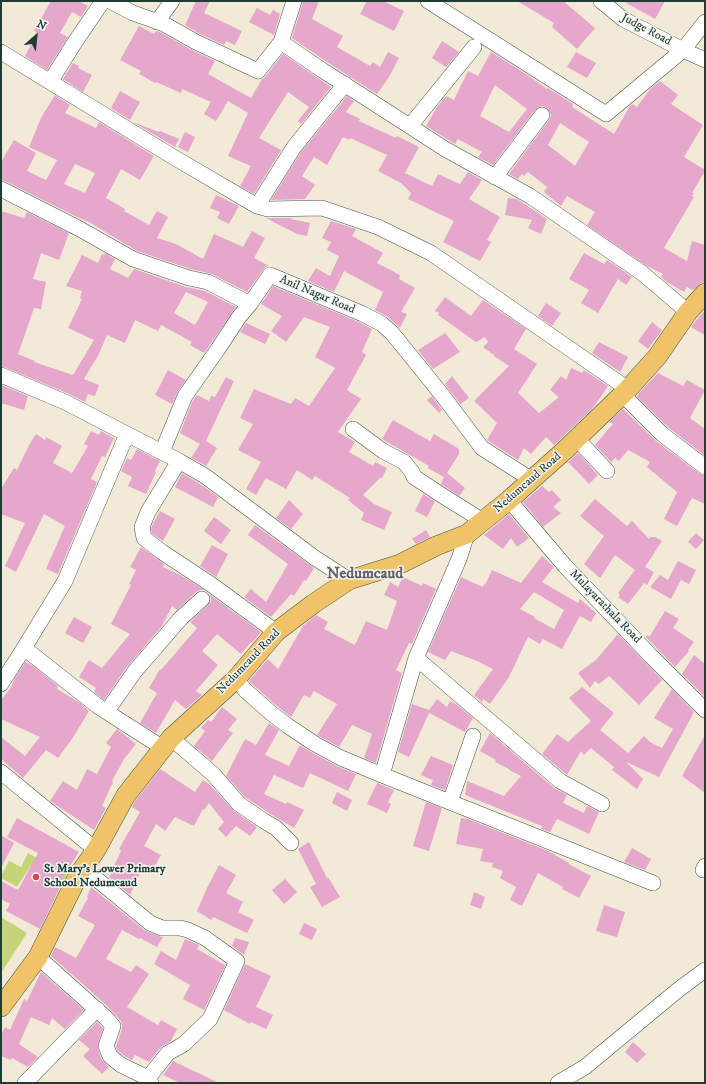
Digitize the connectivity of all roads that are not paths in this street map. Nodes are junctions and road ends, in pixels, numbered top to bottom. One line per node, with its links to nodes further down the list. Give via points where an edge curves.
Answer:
1 (103, 1): 14 (street)
2 (110, 1): 7 (street)
3 (172, 1): 7 (street)
4 (294, 1): 9 (street)
5 (428, 1): 11 (street, via 606,114)
6 (601, 1): 11 (street, Judge Road, via 622,19)
7 (157, 22): 9 (street, via 258,71)
8 (705, 22): 11 (street, Judge Road)
9 (281, 42): 15 (street)
10 (474, 47): 17 (street)
11 (683, 50): 13 (street)
12 (1, 52): 14 (street)
13 (705, 60)
14 (50, 82): 20 (street)
15 (345, 84): 17 (street); 20 (street, via 294,147)
16 (542, 115): 18 (street)
17 (410, 126): 18 (street)
18 (495, 177): 23 (street, via 530,196 642,273)
19 (1, 189): 22 (street, via 133,259 208,282)
20 (257, 206): 25 (street, via 268,209 322,208 378,227 431,253)
21 (705, 293): 23 (main road, Nedumcaud Road)
22 (250, 304): 29 (street, via 185,396); 33 (street, Anil Nagar Road, via 270,275 382,324 443,396 482,448)
23 (688, 312): 25 (main road, Nedumcaud Road, via 658,357)
24 (1, 375): 27 (street, via 65,402)
25 (626, 392): 28 (main road, Nedumcaud Road); 31 (street, via 662,434)
26 (353, 429): 35 (street, via 383,451 404,462 414,477)
27 (127, 434): 29 (street); 40 (street, via 65,581)
28 (577, 439): 32 (street); 33 (main road, Nedumcaud Road)
29 (162, 452): 30 (street)
30 (178, 460): 37 (street, via 205,476 315,558); 39 (street, via 148,512 142,527 144,538)
31 (705, 467)
32 (607, 471)
33 (532, 480): 34 (main road, Nedumcaud Road)
34 (509, 500): 35 (main road, Nedumcaud Road); 44 (street, Mulayarathala Road, via 565,566)
35 (483, 521): 36 (main road, Nedumcaud Road)
36 (467, 534): 37 (main road, Nedumcaud Road, via 400,564); 41 (street, via 460,559)
37 (349, 580): 39 (main road, Nedumcaud Road)
38 (202, 599): 45 (street, via 181,618 135,671)
39 (276, 632): 42 (main road, Nedumcaud Road)
40 (24, 648): 43 (street); 45 (street)
41 (416, 658): 49 (street); 51 (street, via 560,781)
42 (236, 679): 47 (main road, Nedumcaud Road); 49 (street, via 271,713 315,744)
43 (1, 684)
44 (705, 710)
45 (107, 711): 47 (street)
46 (473, 736): 50 (street)
47 (167, 743): 52 (street, via 213,774 239,804 276,828); 53 (main road, Nedumcaud Road, via 126,795)
48 (1, 772): 53 (street)
49 (382, 775): 50 (street)
50 (450, 802): 55 (street)
51 (602, 804)
52 (291, 843)
53 (96, 850): 54 (main road, Nedumcaud Road)
54 (83, 868): 56 (main road, Nedumcaud Road); 60 (street, via 150,923 162,928 188,930 205,938 236,961 210,1019 184,1044 168,1052)
55 (653, 883)
56 (38, 957): 58 (main road, Nedumcaud Road); 59 (street)
57 (705, 970): 62 (street, via 586,1067)
58 (1, 1007)
59 (96, 1009): 60 (street, via 113,1026 106,1046 110,1056); 61 (street)
60 (150, 1081)
61 (25, 1083)
62 (558, 1083)

